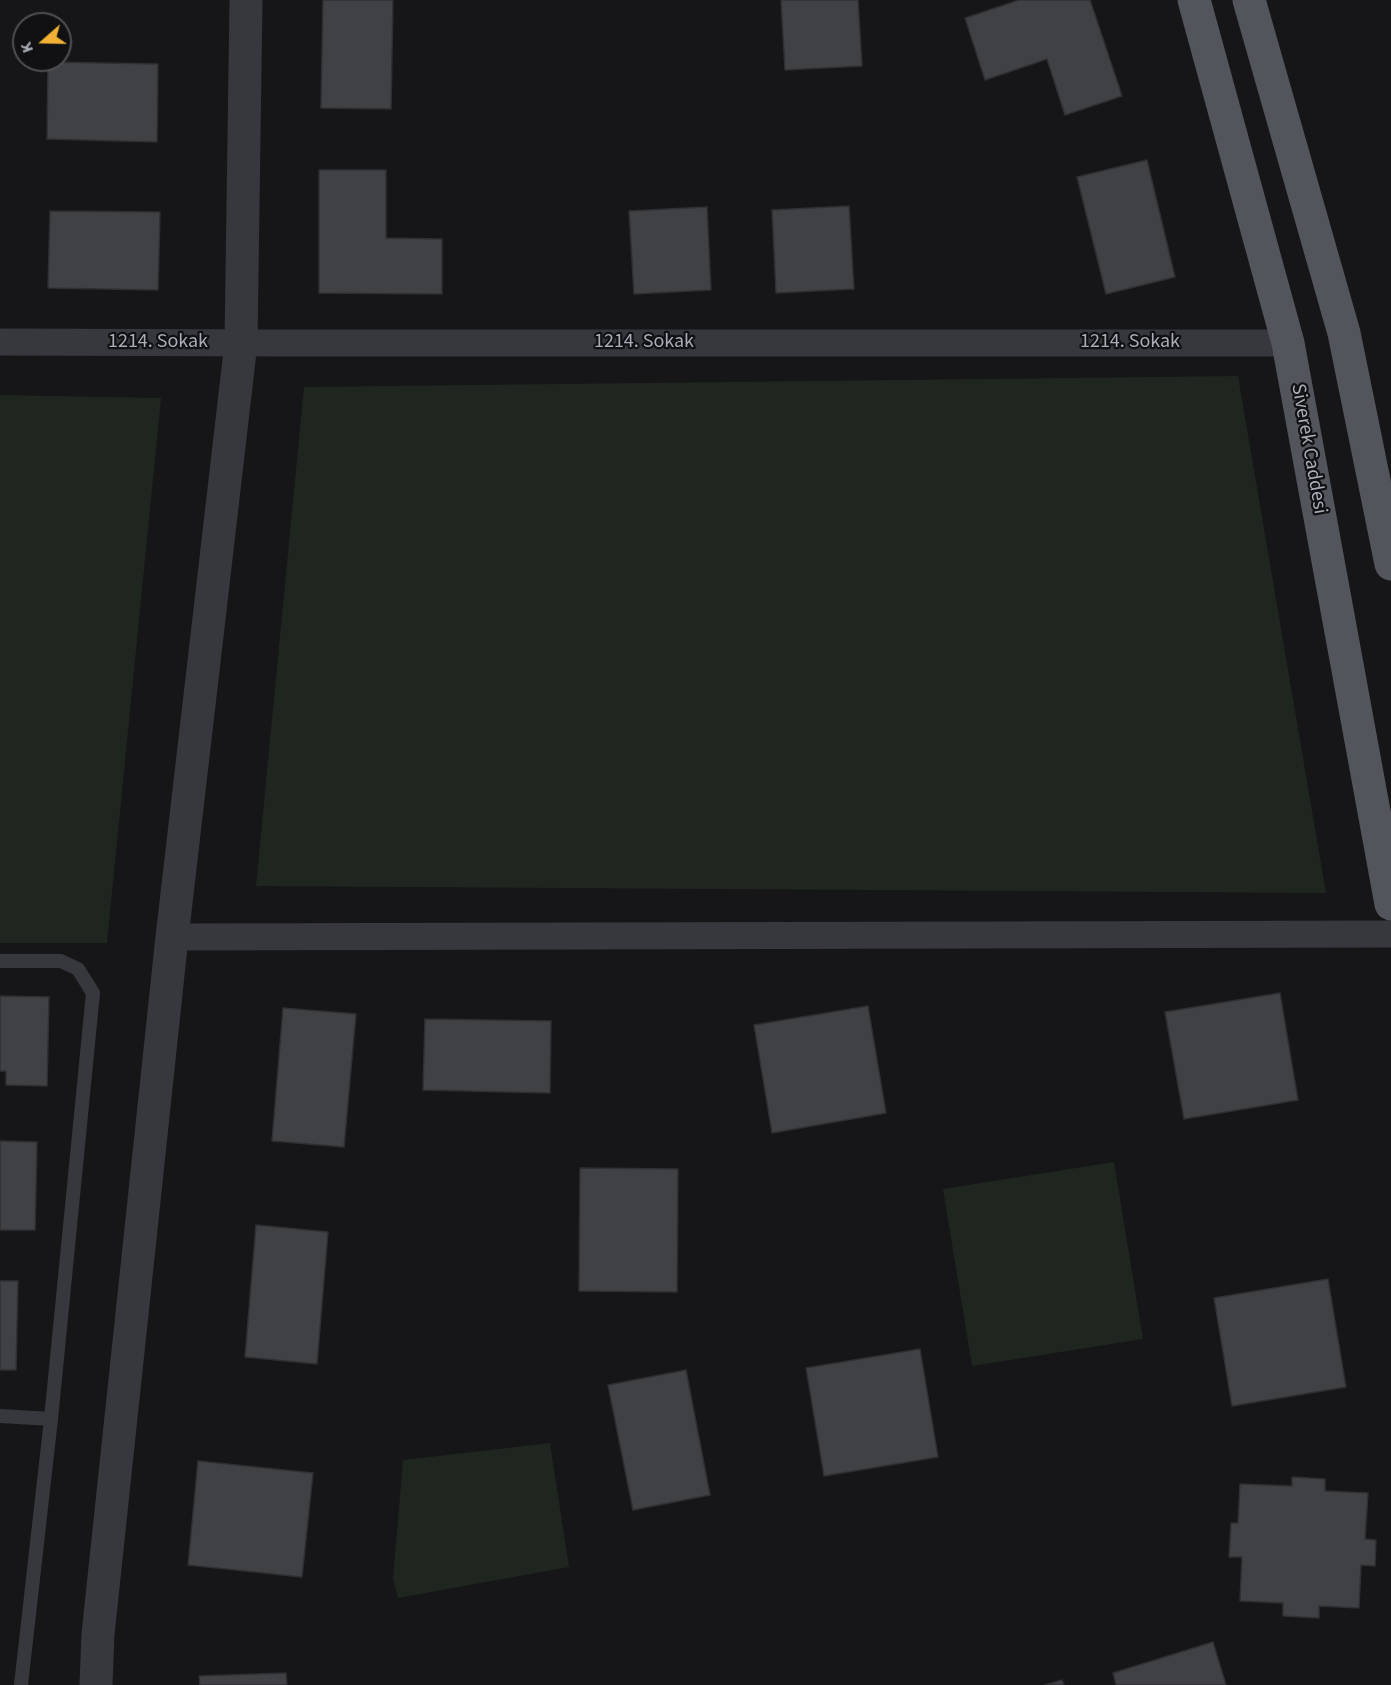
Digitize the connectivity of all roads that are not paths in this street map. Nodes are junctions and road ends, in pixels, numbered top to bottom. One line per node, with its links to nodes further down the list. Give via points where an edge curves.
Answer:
1 (246, 0): 5 (street)
2 (1194, 0): 6 (main road, Siverek Caddesi)
3 (1249, 0): 7 (main road, via 1344,333)
4 (0, 342): 5 (street, 1214. Sokak)
5 (241, 343): 6 (street, 1214. Sokak); 10 (street)
6 (1288, 343): 8 (main road, Siverek Caddesi)
7 (1391, 564)
8 (1391, 904)
9 (1391, 934): 10 (street)
10 (172, 937): 15 (street, via 99,1622)
11 (0, 961): 13 (lane, via 61,961 78,969 93,993)
12 (0, 1416): 13 (lane)
13 (51, 1419): 14 (lane)
14 (21, 1685)
15 (96, 1685)

